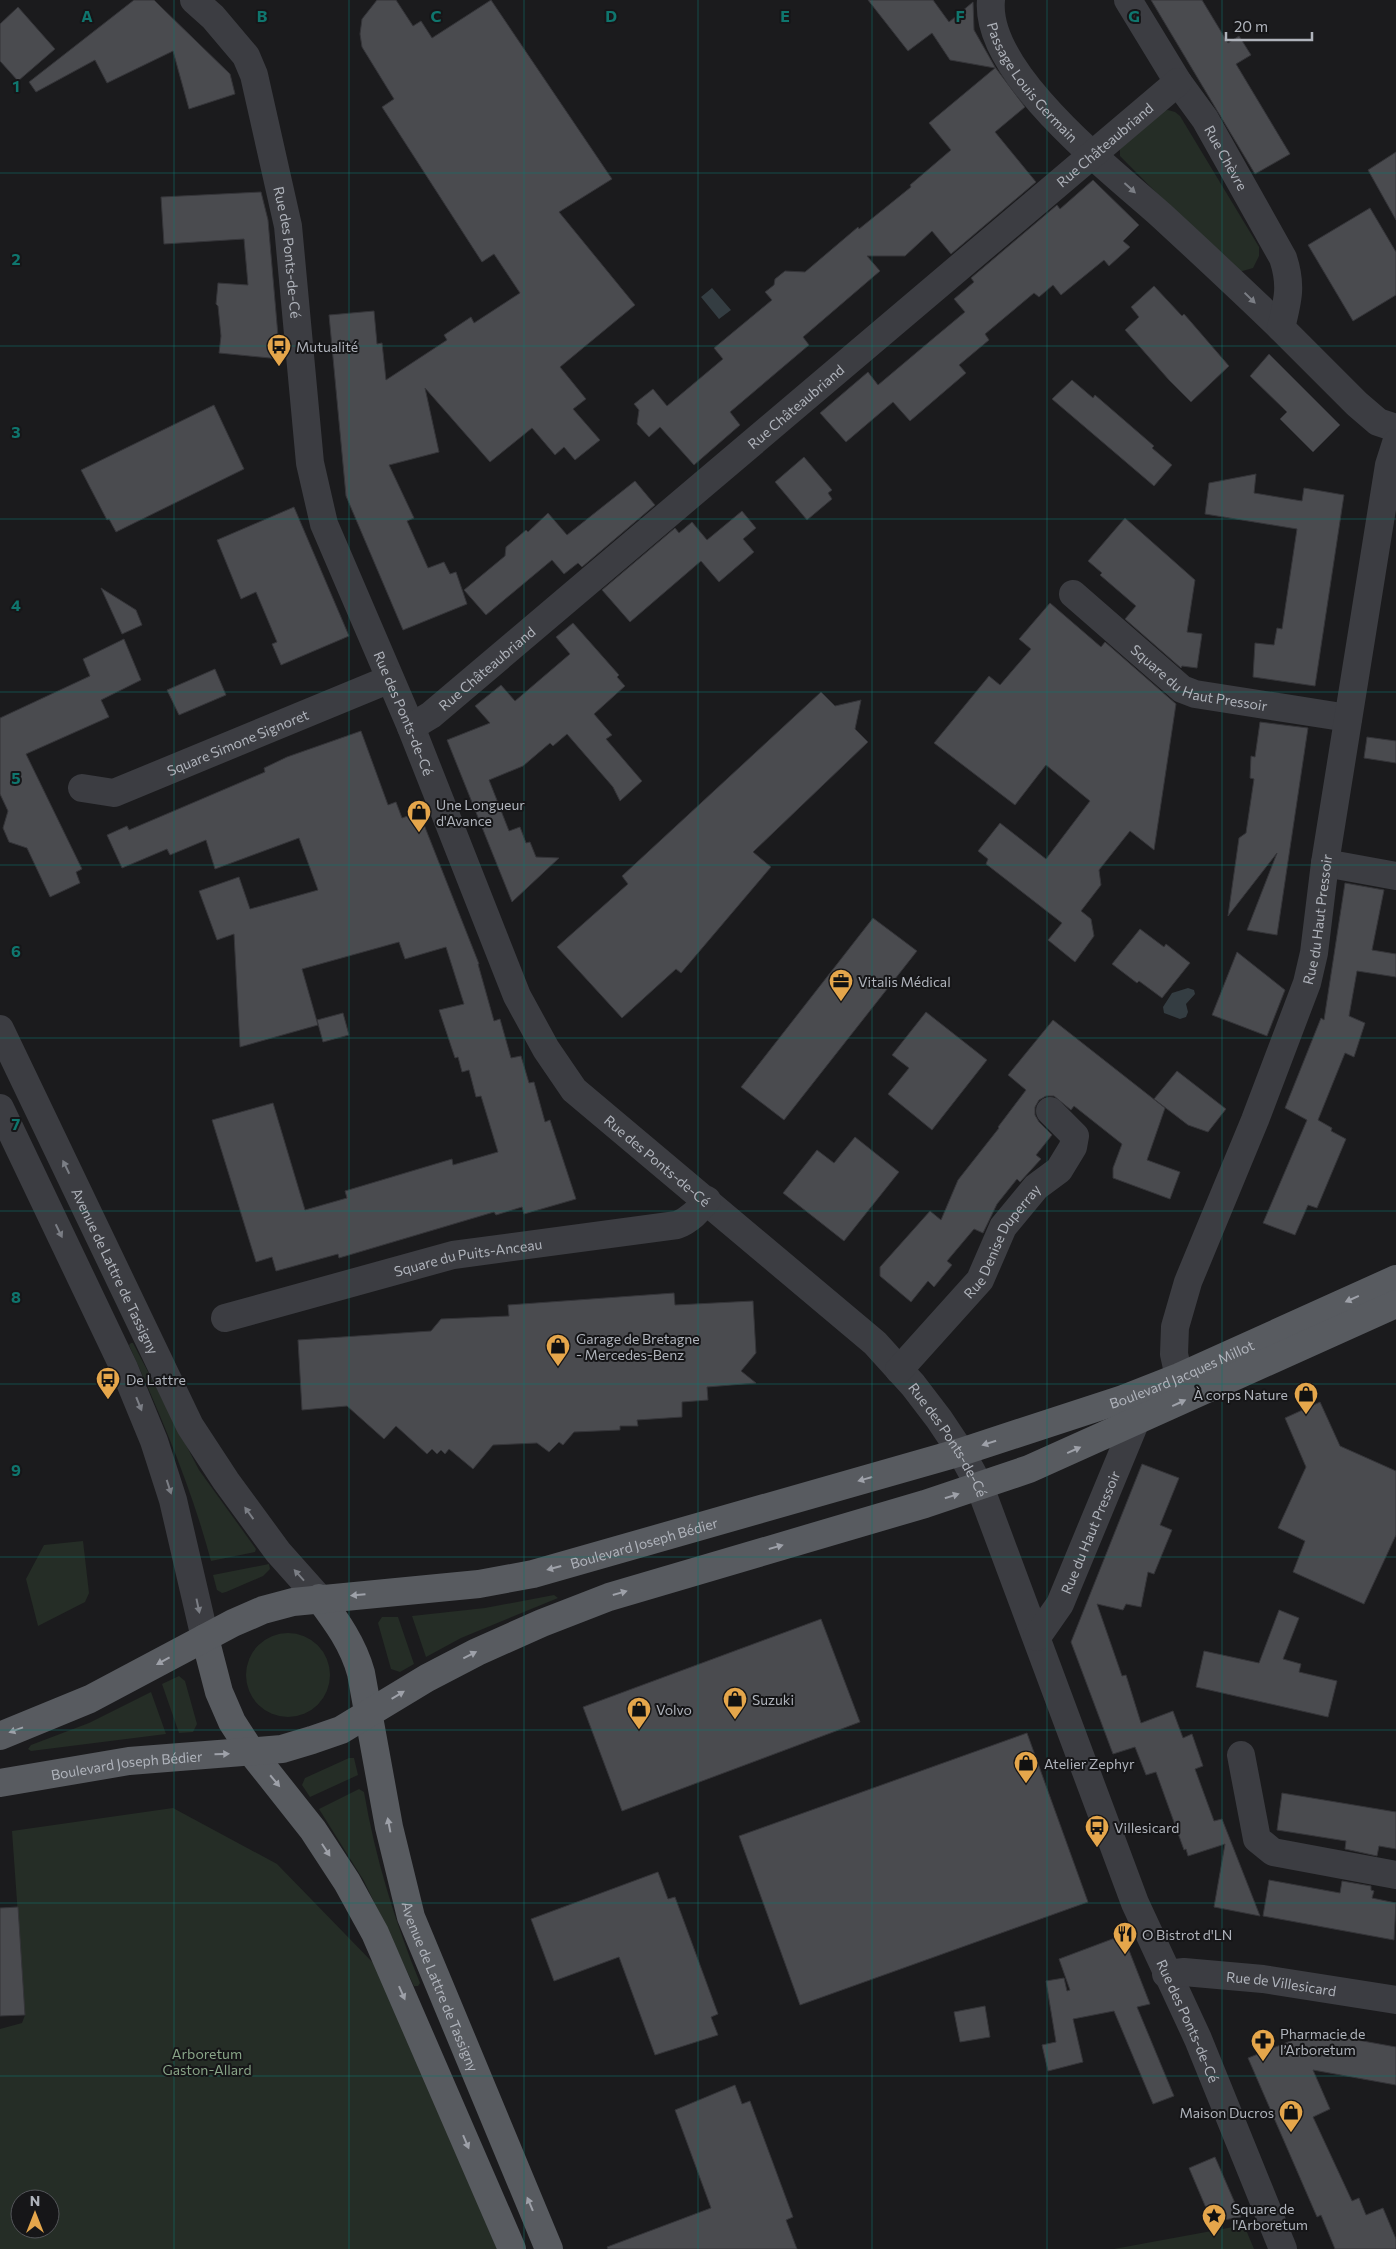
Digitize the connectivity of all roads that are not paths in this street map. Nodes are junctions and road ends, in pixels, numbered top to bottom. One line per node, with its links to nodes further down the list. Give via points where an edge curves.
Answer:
1 (194, 0): 10 (street, Rue des Ponts-de-Cé, via 246,56 254,75 288,226 314,488 324,524)
2 (991, 0): 5 (street, Passage Louis Germain, via 994,30 1018,74 1060,125)
3 (1128, 0): 4 (street, Rue Chèvre)
4 (1178, 82): 5 (street, Rue Châteaubriand); 6 (street, Rue Chèvre, via 1205,120 1284,258 1289,275 1289,293)
5 (1094, 155): 6 (street, one-way to 6); 12 (street, Rue Châteaubriand, via 435,712)
6 (1281, 328): 7 (street, via 1357,404 1378,422)
7 (1396, 428)
8 (1396, 443): 11 (street, Rue du Haut Pressoir, via 1389,465)
9 (1073, 594): 11 (street, Square du Haut Pressoir, via 1182,689 1195,694)
10 (390, 679): 12 (street, Rue des Ponts-de-Cé); 13 (street, Square Simone Signoret, via 114,793)
11 (1348, 718): 14 (street, Rue du Haut Pressoir)
12 (411, 727): 19 (street, Rue des Ponts-de-Cé, via 517,996 546,1049 574,1090)
13 (82, 788)
14 (1325, 863): 15 (street); 24 (street, Rue du Haut Pressoir, via 1307,983 1185,1291 1175,1326 1174,1354)
15 (1396, 876)
16 (0, 1029): 28 (street, Avenue de Lattre de Tassigny, one-way to 16, via 272,1544 190,1426)
17 (0, 1108): 30 (street, one-way to 30, via 124,1368 154,1441 173,1500)
18 (1050, 1111): 23 (street, Rue Denise Duperray, via 1074,1136 1073,1147 1059,1170 1036,1187 1003,1227 980,1280)
19 (707, 1200): 22 (street, Square du Puits-Anceau, via 686,1222 677,1225 453,1255); 23 (street, Rue des Ponts-de-Cé, via 875,1343)
20 (1396, 1279): 24 (main road, Boulevard Jacques Millot, one-way to 24)
21 (1396, 1304): 25 (main road, Boulevard Jacques Millot, one-way to 21)
22 (225, 1318)
23 (899, 1370): 26 (street, Rue des Ponts-de-Cé)
24 (1179, 1378): 26 (main road, Boulevard Jacques Millot, one-way to 26)
25 (1135, 1423): 27 (main road, Boulevard Jacques Millot, one-way to 25); 29 (street, Rue du Haut Pressoir, via 1060,1604)
26 (961, 1452): 27 (street, Rue des Ponts-de-Cé); 28 (main road, Boulevard Joseph Bédier, one-way to 28, via 532,1574 479,1584)
27 (980, 1487): 29 (street, Rue des Ponts-de-Cé); 31 (main road, one-way to 27, via 477,1652 542,1622 609,1597)
28 (319, 1598): 30 (main road, via 263,1610); 31 (main road, via 343,1630 357,1658)
29 (1037, 1637): 37 (street, Rue des Ponts-de-Cé, via 1135,1903)
30 (205, 1638): 32 (main road, one-way to 32, via 90,1699); 33 (main road, via 219,1692 232,1722)
31 (369, 1713): 33 (main road, via 341,1730 312,1740); 40 (main road, Avenue de Lattre de Tassigny, one-way to 31, via 411,1917 389,1827)
32 (0, 1736)
33 (252, 1753): 35 (main road, Boulevard Joseph Bédier, one-way to 33, via 129,1761); 39 (main road, one-way to 39, via 313,1830 376,1933)
34 (1241, 1755): 36 (street, via 1257,1839 1273,1852)
35 (0, 1783)
36 (1396, 1874)
37 (1166, 1974): 38 (street, Rue de Villesicard, via 1184,1972 1263,1979); 41 (street, Rue des Ponts-de-Cé, via 1198,2039)
38 (1396, 2000)
39 (512, 2249)
40 (549, 2249)
41 (1282, 2249)

